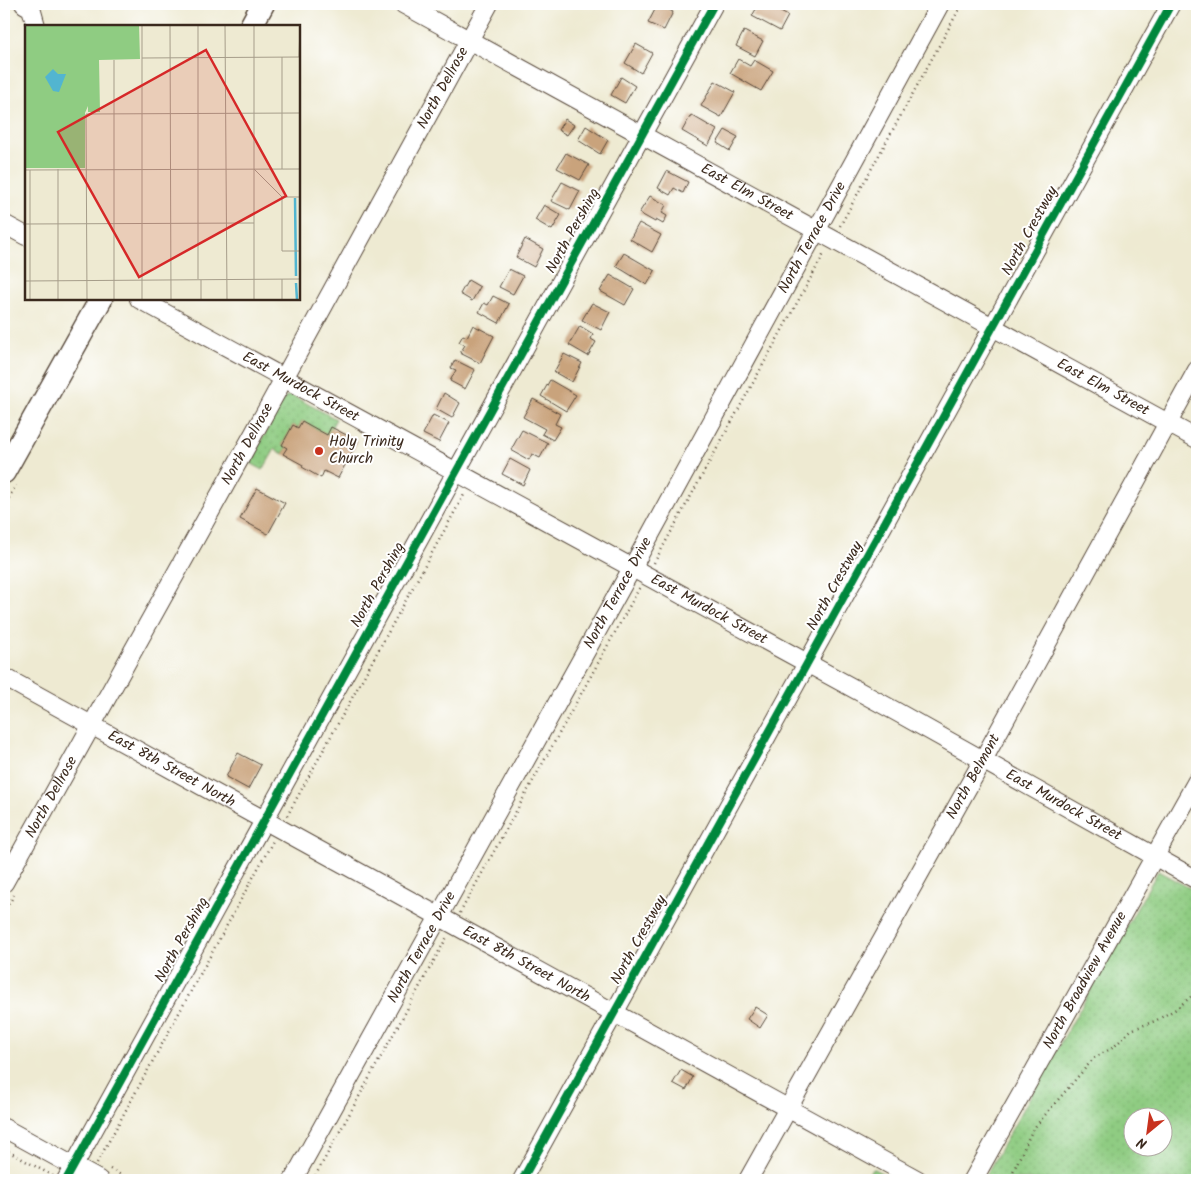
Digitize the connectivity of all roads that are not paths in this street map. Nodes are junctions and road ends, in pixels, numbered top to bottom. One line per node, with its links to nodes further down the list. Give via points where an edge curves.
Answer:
1 (263, 4): 9 (main road)
2 (403, 4): 10 (street, East Elm Street)
3 (489, 4): 10 (street, North Dellrose)
4 (714, 4): 11 (street, North Pershing)
5 (940, 4): 13 (street, North Terrace Drive)
6 (1171, 4): 17 (street, North Crestway)
7 (29, 5): 8 (street)
8 (36, 25)
9 (251, 25)
10 (469, 40): 11 (street, East Elm Street); 19 (street, North Dellrose)
11 (642, 135): 13 (street, East Elm Street); 23 (street, North Pershing)
12 (4, 224): 14 (street)
13 (816, 231): 17 (street, East Elm Street); 24 (street, North Terrace Drive)
14 (25, 235)
15 (100, 300): 22 (main road)
16 (141, 300): 19 (street, East Murdock Street)
17 (992, 327): 20 (street, East Elm Street); 25 (street, North Crestway)
18 (1197, 370): 20 (street, North Belmont)
19 (284, 378): 23 (street, East Murdock Street); 27 (street, North Dellrose)
20 (1168, 423): 21 (street, East Elm Street); 28 (street, North Belmont)
21 (1197, 439)
22 (4, 472)
23 (456, 472): 24 (street, East Murdock Street); 30 (street, North Pershing)
24 (639, 572): 25 (street, East Murdock Street); 34 (street, North Terrace Drive)
25 (808, 664): 28 (street, East Murdock Street); 35 (street, North Crestway)
26 (4, 677): 27 (street, East 8th Street North)
27 (92, 725): 30 (street, East 8th Street North); 33 (street, North Dellrose)
28 (982, 760): 31 (street, East Murdock Street); 36 (street, North Belmont)
29 (1197, 781): 31 (street, North Broadview Avenue)
30 (264, 820): 34 (street, East 8th Street North); 38 (street, North Pershing)
31 (1154, 857): 32 (street, East Murdock Street); 44 (street, North Broadview Avenue)
32 (1197, 880)
33 (4, 883)
34 (439, 916): 35 (street, East 8th Street North); 40 (street, North Terrace Drive)
35 (614, 1013): 36 (street, East 8th Street North); 41 (street, North Crestway)
36 (788, 1109): 42 (street, North Belmont); 43 (street, East 8th Street North)
37 (4, 1128): 38 (street)
38 (65, 1175): 39 (street)
39 (99, 1180)
40 (293, 1180)
41 (522, 1180)
42 (748, 1180)
43 (918, 1180)
44 (973, 1180)

